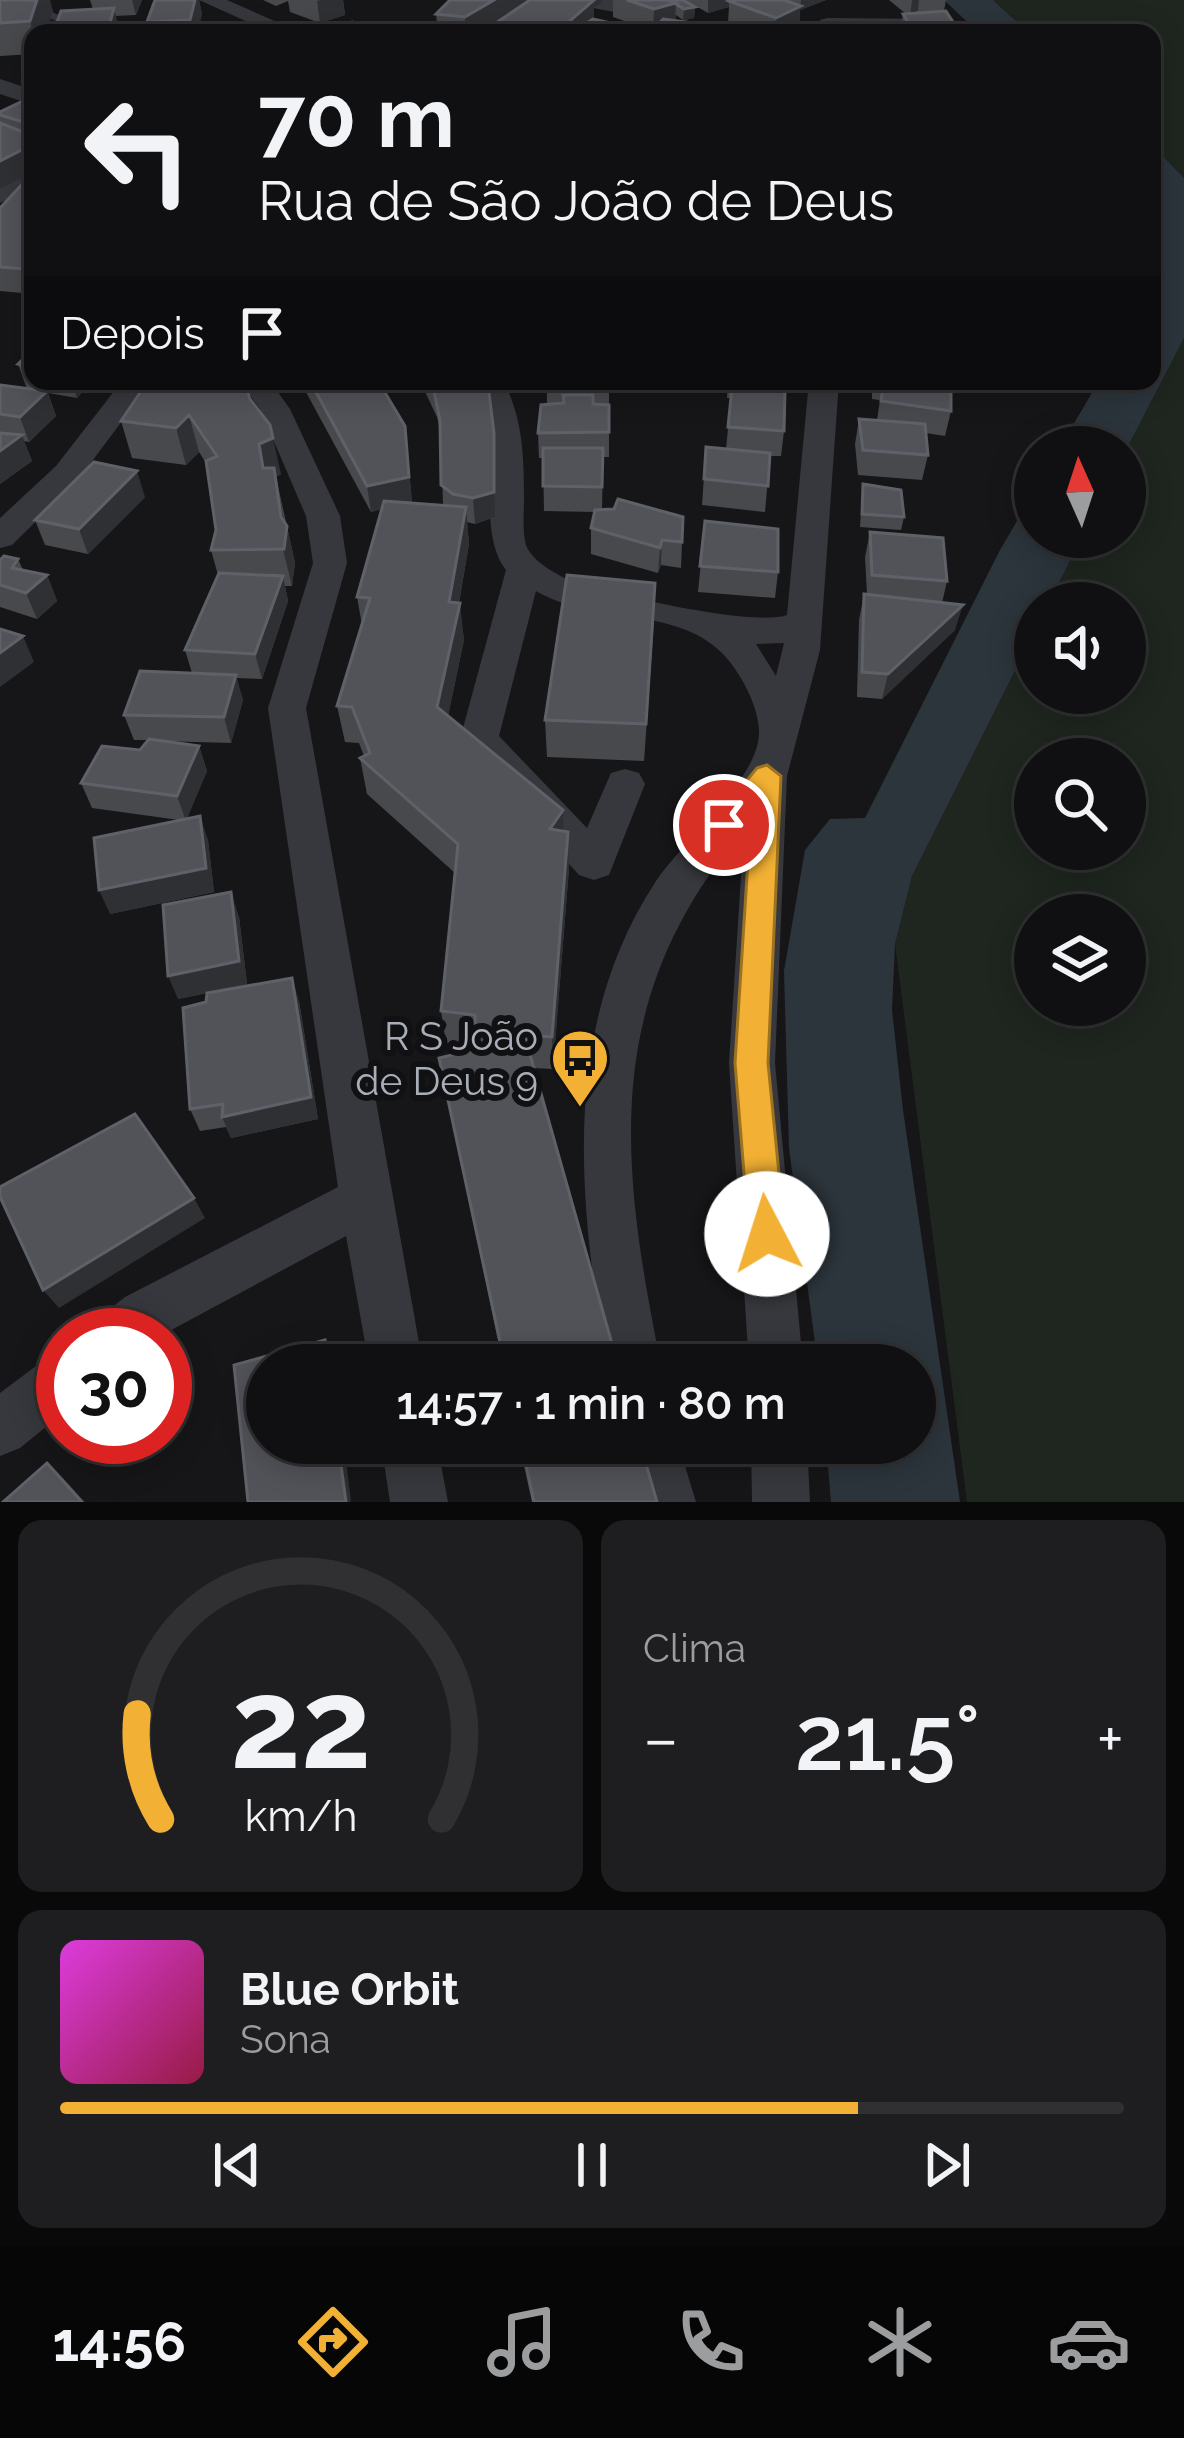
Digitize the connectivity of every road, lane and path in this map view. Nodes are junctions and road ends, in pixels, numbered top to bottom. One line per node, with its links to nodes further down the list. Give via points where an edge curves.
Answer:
1 (19, 0): 4 (lane)
2 (209, 0): 5 (street)
3 (584, 0): 6 (street, via 646,5)
4 (70, 24)
5 (269, 24)
6 (674, 24)
7 (130, 390): 11 (street, via 67,473)
8 (261, 390): 19 (street, via 323,516 330,563 286,708)
9 (491, 390): 12 (street, via 508,450 507,533)
10 (823, 390): 13 (street)
11 (0, 537)
12 (524, 568): 14 (street, via 564,592); 16 (street, via 479,739 594,863)
13 (804, 621): 14 (street, via 773,633); 15 (street)
14 (704, 622): 15 (street, via 728,634 765,686)
15 (773, 755): 17 (street); 18 (street)
16 (625, 784)
17 (703, 850): 18 (street, via 745,845); 22 (street, via 659,914 622,995 607,1085 611,1251)
18 (762, 873): 23 (street, via 752,1063)
19 (364, 1199): 20 (street); 21 (street)
20 (159, 1308)
21 (392, 1344)
22 (630, 1344)
23 (774, 1344)
24 (36, 1400): 25 (street)
25 (0, 1428)
26 (413, 1464): 29 (street)
27 (656, 1464): 30 (street)
28 (780, 1464): 31 (street)
29 (419, 1502)
30 (667, 1502)
31 (781, 1502)

